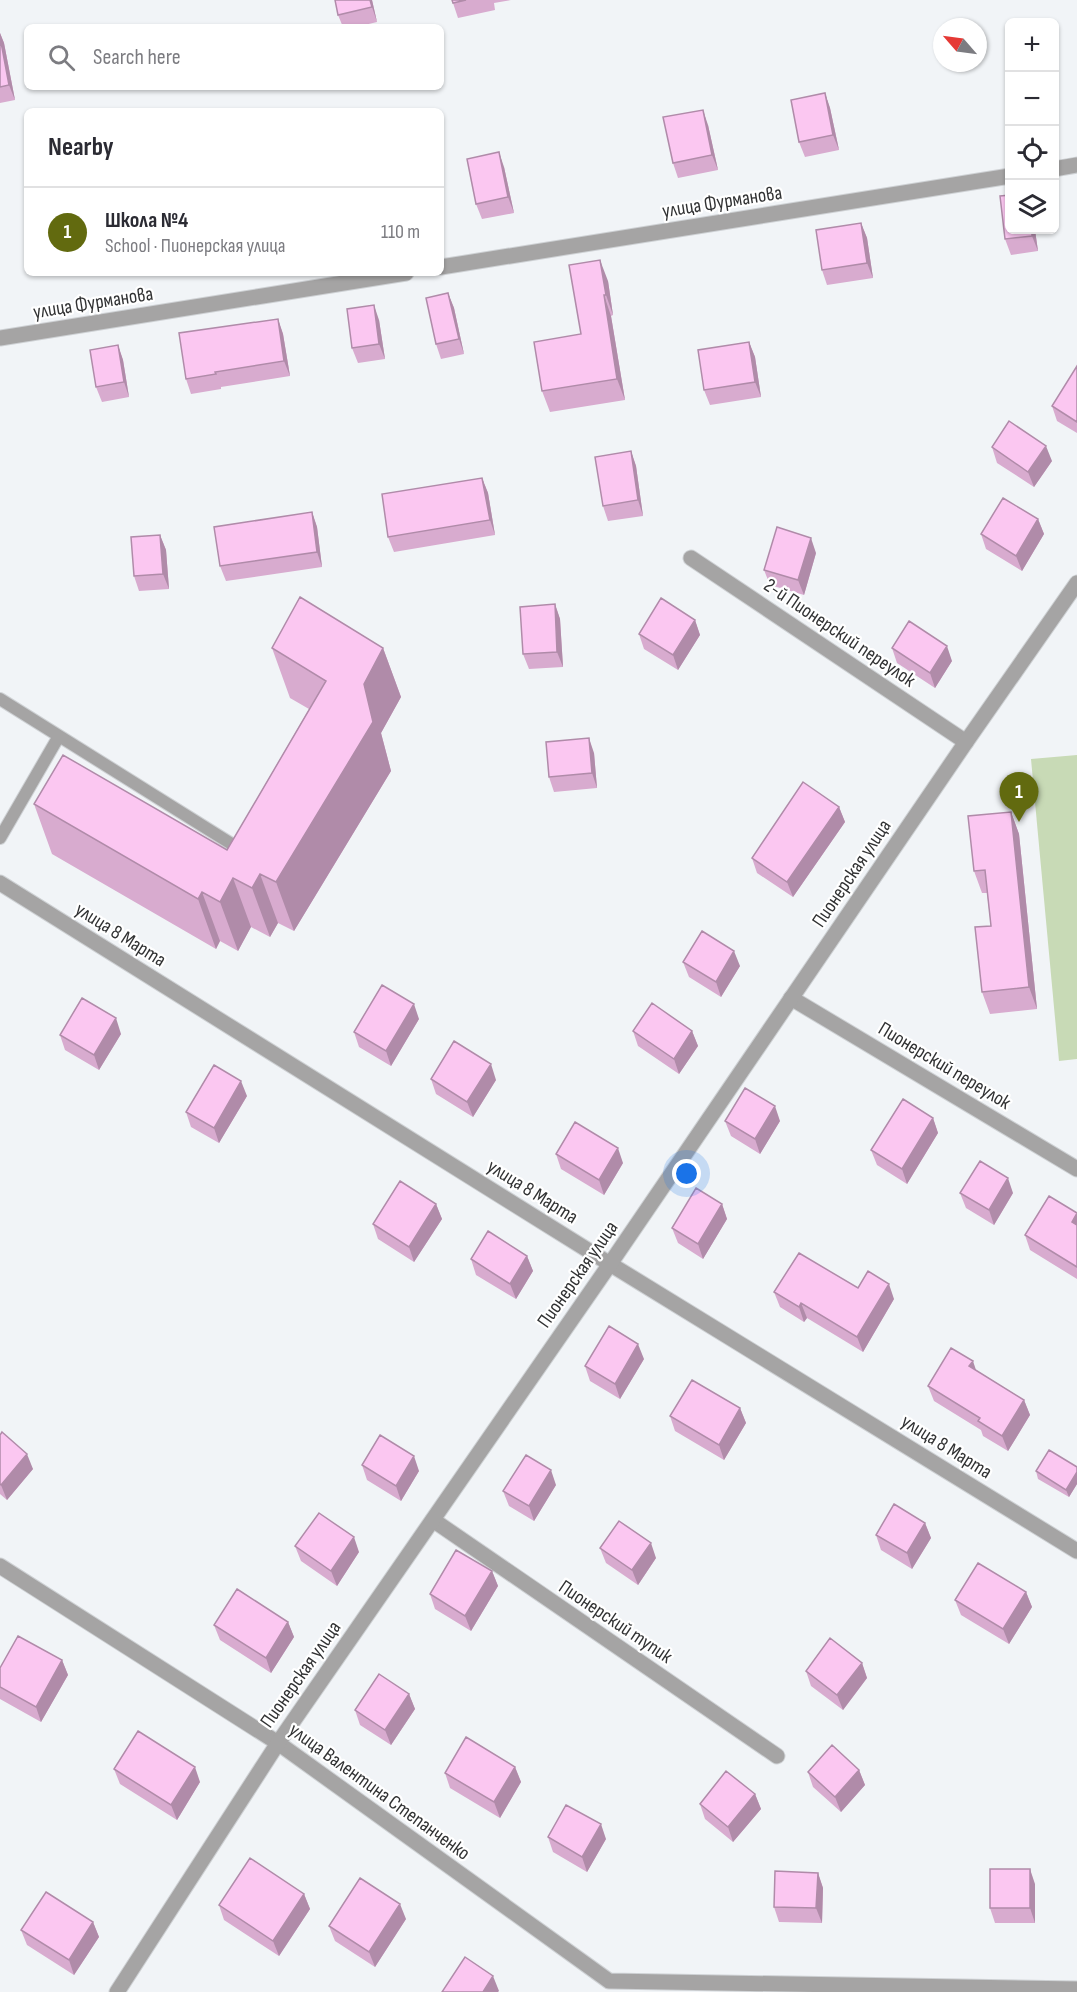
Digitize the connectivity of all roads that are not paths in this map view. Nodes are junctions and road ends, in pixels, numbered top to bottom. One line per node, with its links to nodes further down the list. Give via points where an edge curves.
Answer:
1 (1077, 165): 2 (street)
2 (1059, 168)
3 (1005, 177): 4 (street, улица Фурманова)
4 (444, 267)
5 (387, 276): 6 (street, улица Фурманова)
6 (0, 338)
7 (691, 558): 11 (street, 2-й Пионерский переулок)
8 (1077, 584): 11 (street, Пионерская улица)
9 (0, 699): 10 (lane)
10 (59, 736): 12 (lane); 13 (lane)
11 (966, 742): 15 (street, Пионерская улица)
12 (0, 838)
13 (230, 843)
14 (0, 883): 17 (street, улица 8 Марта)
15 (791, 998): 16 (street, Пионерский переулок); 17 (street, Пионерская улица)
16 (1077, 1169)
17 (610, 1264): 18 (street, Пионерская улица); 19 (street, улица 8 Марта)
18 (433, 1520): 21 (street, Пионерская улица); 22 (street, Пионерский тупик)
19 (1077, 1551)
20 (0, 1566): 21 (street, улица Валентина Степанченко)
21 (278, 1743): 23 (street, улица Валентина Степанченко); 25 (street, Пионерская улица)
22 (777, 1756)
23 (608, 1986): 24 (street)
24 (1077, 1989)
25 (117, 1992)

